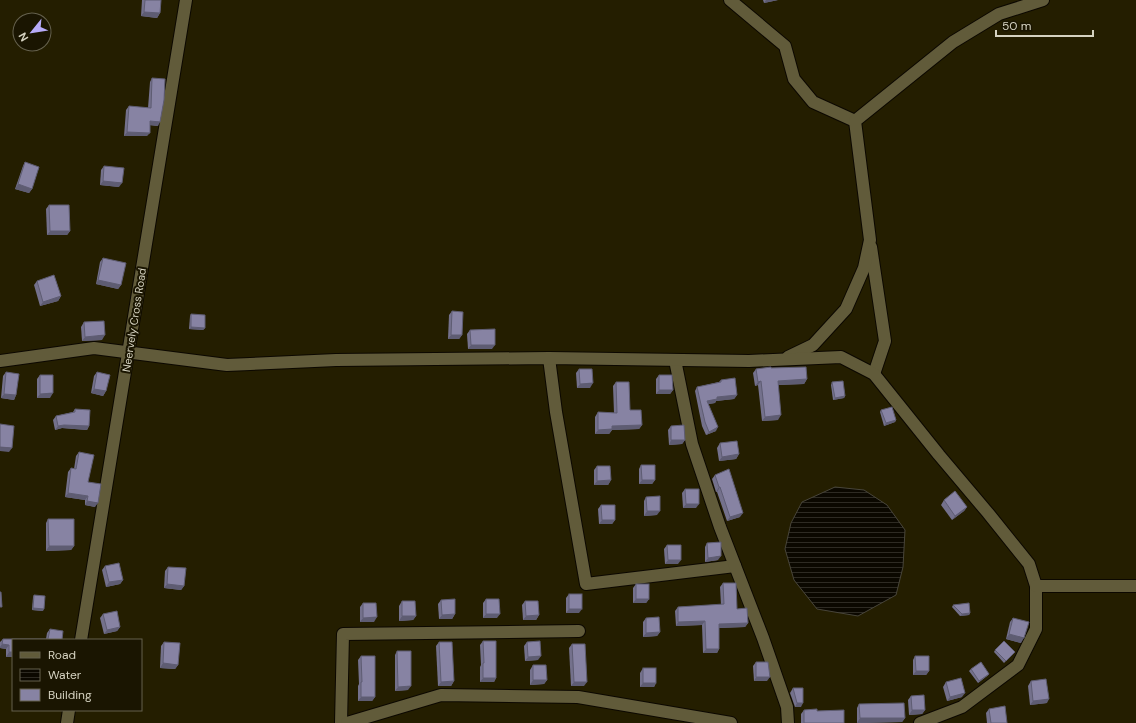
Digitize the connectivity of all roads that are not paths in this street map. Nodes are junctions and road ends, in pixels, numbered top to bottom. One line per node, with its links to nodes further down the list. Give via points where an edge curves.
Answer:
1 (186, 0): 6 (street, Neervely Cross Road)
2 (730, 0): 4 (street, via 785,46 794,79 813,102)
3 (1043, 0): 4 (street, via 999,14 953,42)
4 (855, 121): 5 (street)
5 (870, 240): 8 (street, via 864,268 846,310 814,345); 11 (street, via 886,341)
6 (129, 352): 7 (street, via 227,365 336,360); 10 (street, via 94,348); 16 (street, Neervely Cross Road)
7 (549, 358): 9 (street); 12 (street, via 586,584)
8 (784, 359): 9 (street); 11 (street, via 841,357)
9 (675, 360): 12 (street, via 692,444)
10 (0, 361)
11 (874, 374): 13 (street, via 1029,564)
12 (735, 566): 22 (street, via 787,707)
13 (1036, 586): 14 (street); 23 (street, via 1036,629 1018,665 962,707)
14 (1136, 586)
15 (579, 631): 19 (street, via 343,634)
16 (81, 639)
17 (69, 711): 18 (street)
18 (67, 723)
19 (341, 723)
20 (347, 723): 21 (street, via 441,695 578,697)
21 (731, 723)
22 (788, 723)
23 (920, 723)

